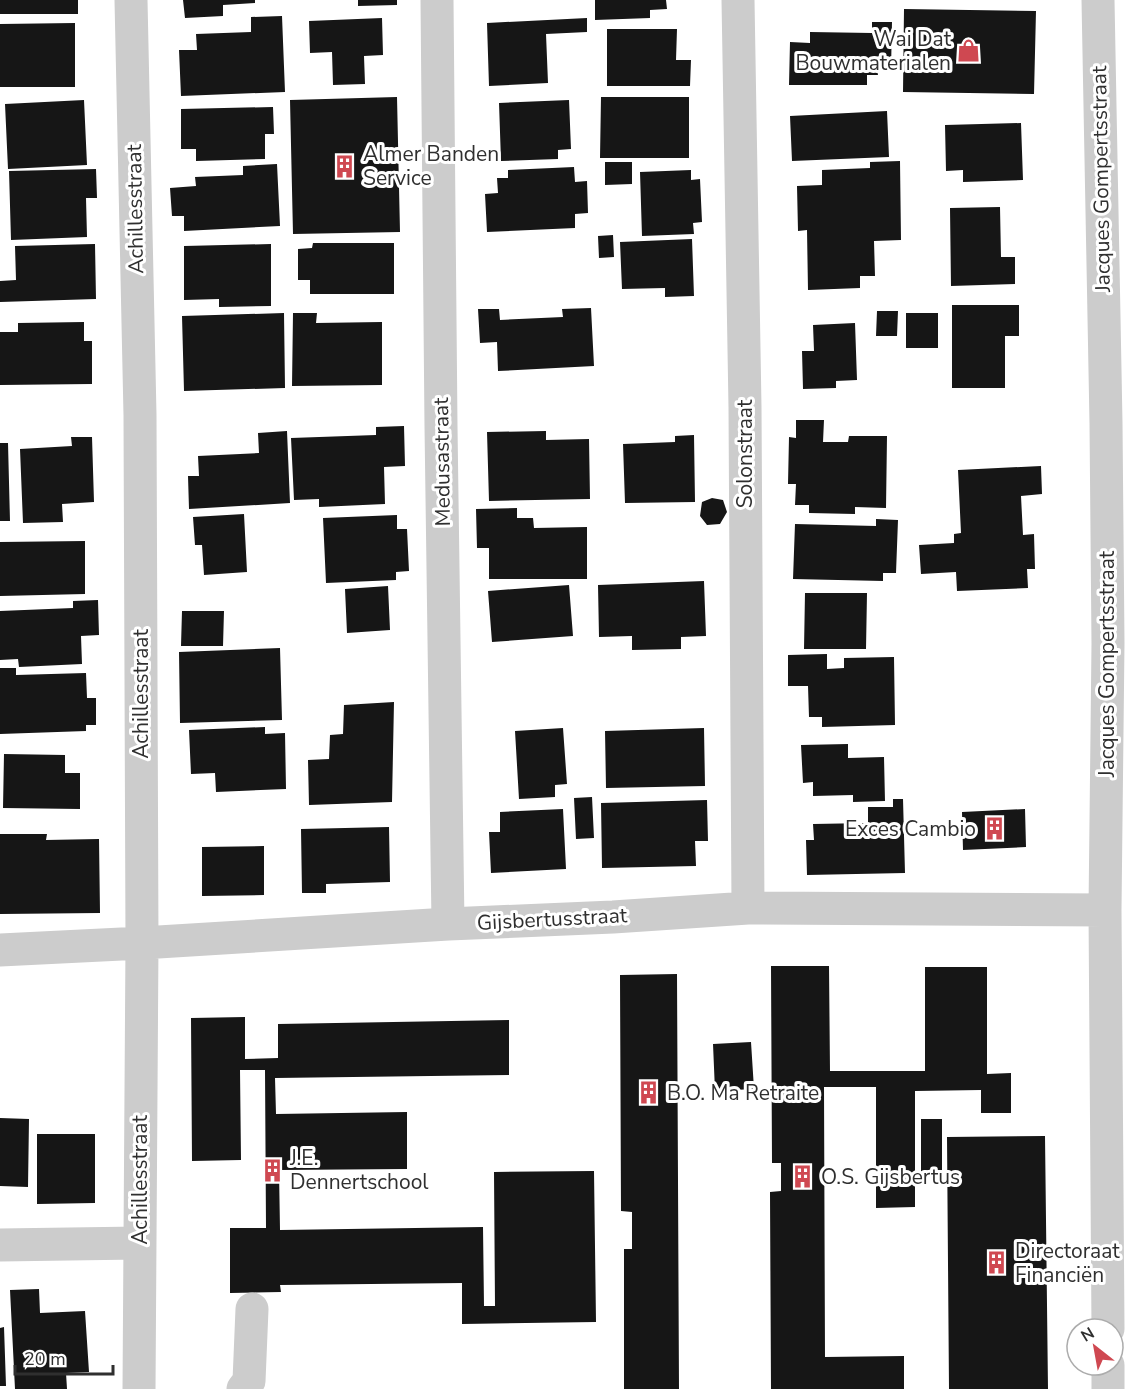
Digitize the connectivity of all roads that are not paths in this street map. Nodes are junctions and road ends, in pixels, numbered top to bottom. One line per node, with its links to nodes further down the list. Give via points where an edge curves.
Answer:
1 (131, 0): 9 (street, Achillesstraat, via 140,415)
2 (437, 0): 8 (street, Medusastraat)
3 (738, 0): 6 (street, Solonstraat)
4 (1098, 0): 5 (street, Jacques Gompertsstraat, via 1106,423)
5 (1122, 643): 7 (street, Jacques Gompertsstraat)
6 (748, 908): 7 (street, Gijsbertusstraat); 8 (street, Gijsbertusstraat)
7 (1105, 910): 14 (street, Jacques Gompertsstraat)
8 (448, 924): 9 (street, Gijsbertusstraat)
9 (142, 943): 10 (street, Gijsbertusstraat); 11 (street, Achillesstraat)
10 (0, 950)
11 (139, 1243): 12 (street); 15 (street, Achillesstraat)
12 (0, 1245)
13 (252, 1309): 16 (street, via 249,1381)
14 (1108, 1317)
15 (140, 1389)
16 (243, 1389)

